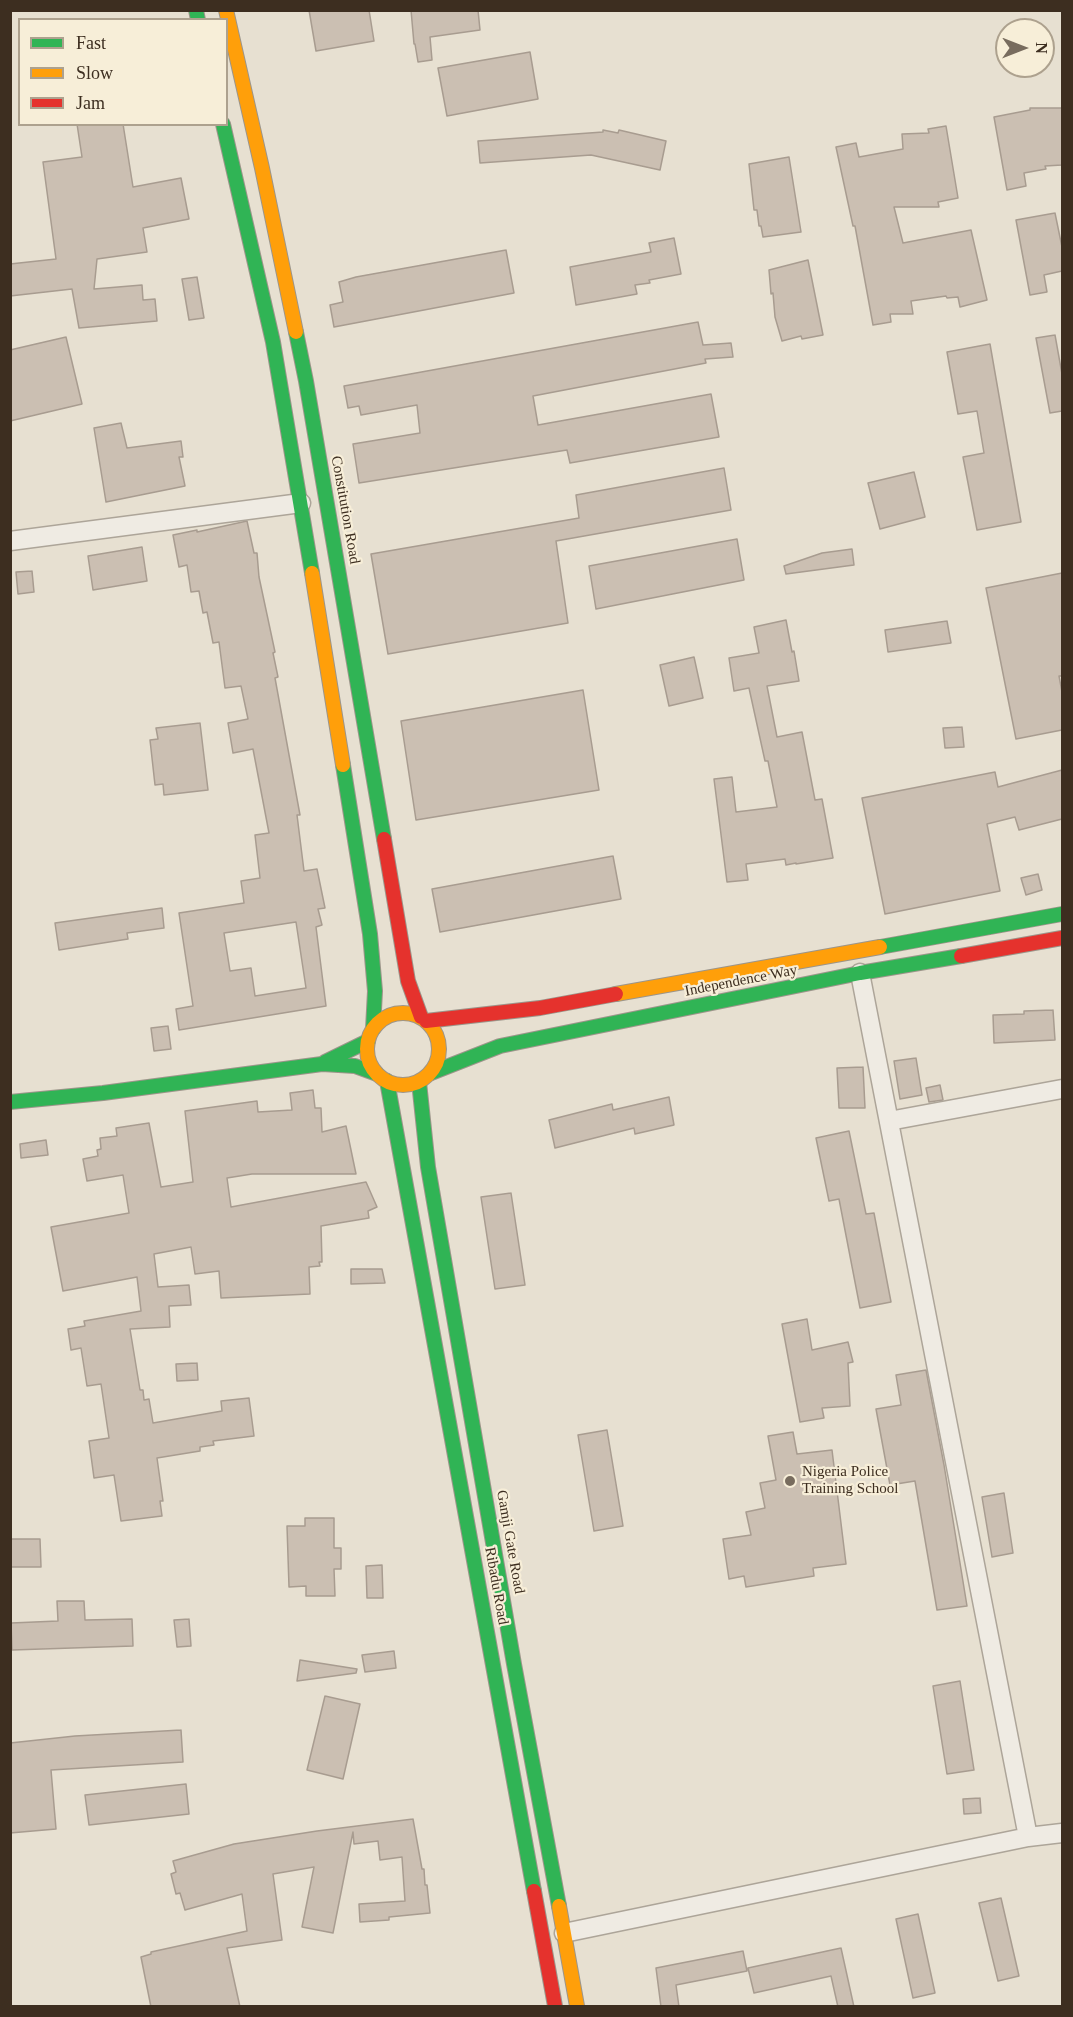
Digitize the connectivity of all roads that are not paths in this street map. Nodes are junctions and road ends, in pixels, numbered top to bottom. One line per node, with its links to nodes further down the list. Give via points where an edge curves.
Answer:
1 (228, 19): 8 (main road, Constitution Road, via 304,370 408,981)
2 (223, 126): 3 (main road, via 273,342)
3 (301, 503): 4 (street); 9 (main road, via 374,967)
4 (10, 541)
5 (1062, 914): 8 (main road, Independence Way, via 540,1008)
6 (1062, 938): 7 (main road, Independence Way)
7 (860, 973): 11 (main road, Independence Way, via 500,1046); 16 (street)
8 (423, 1019): 9 (main road, via 400,1013 380,1021); 11 (main road, via 435,1032 439,1046 438,1060)
9 (371, 1035): 10 (main road); 12 (main road, via 370,1064)
10 (322, 1064): 12 (main road, via 355,1066); 15 (main road)
11 (431, 1073): 13 (main road)
12 (382, 1078): 13 (main road, via 397,1085); 20 (main road, Ribadu Road, via 404,1172)
13 (419, 1082): 19 (main road, Gamji Gate Road, via 432,1190)
14 (1062, 1089): 16 (street)
15 (10, 1102)
16 (889, 1122): 18 (street)
17 (1062, 1833): 18 (street)
18 (1028, 1838): 19 (street)
19 (564, 1933): 21 (main road, Gamji Gate Road)
20 (555, 2007)
21 (577, 2007)

